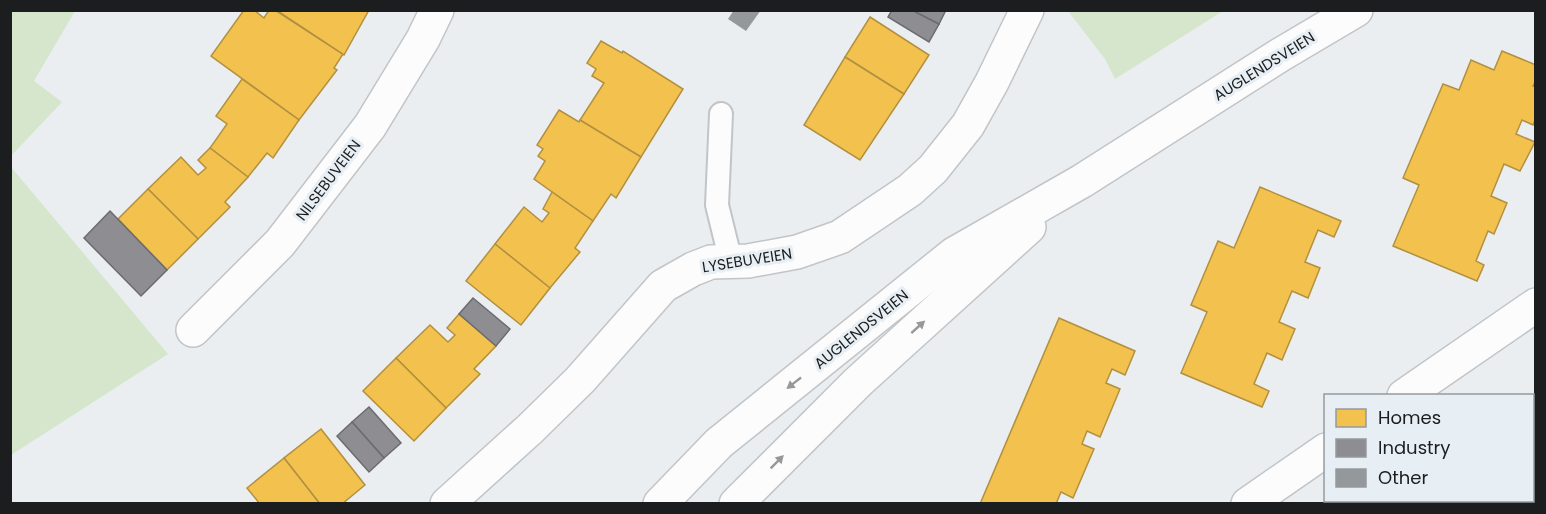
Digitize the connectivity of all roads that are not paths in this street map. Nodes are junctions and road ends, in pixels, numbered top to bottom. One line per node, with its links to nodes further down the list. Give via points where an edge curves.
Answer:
1 (437, 10): 8 (street, NILSEBUVEIEN, via 370,126 280,243)
2 (1027, 10): 6 (street, LYSEBUVEIEN, via 968,125 933,169 910,190 840,237 797,252)
3 (1356, 10): 5 (street, AUGLENDSVEIEN)
4 (721, 114): 6 (lane, via 717,205)
5 (1082, 181): 12 (street, AUGLENDSVEIEN, one-way to 12, via 954,254 719,443); 13 (street, AUGLENDSVEIEN, one-way to 5, via 858,382)
6 (731, 262): 11 (street, LYSEBUVEIEN, via 711,262 663,286 580,380)
7 (1536, 305): 9 (street)
8 (193, 330)
9 (1407, 394)
10 (1324, 451): 14 (street)
11 (447, 504)
12 (660, 504)
13 (736, 504)
14 (1248, 504)

